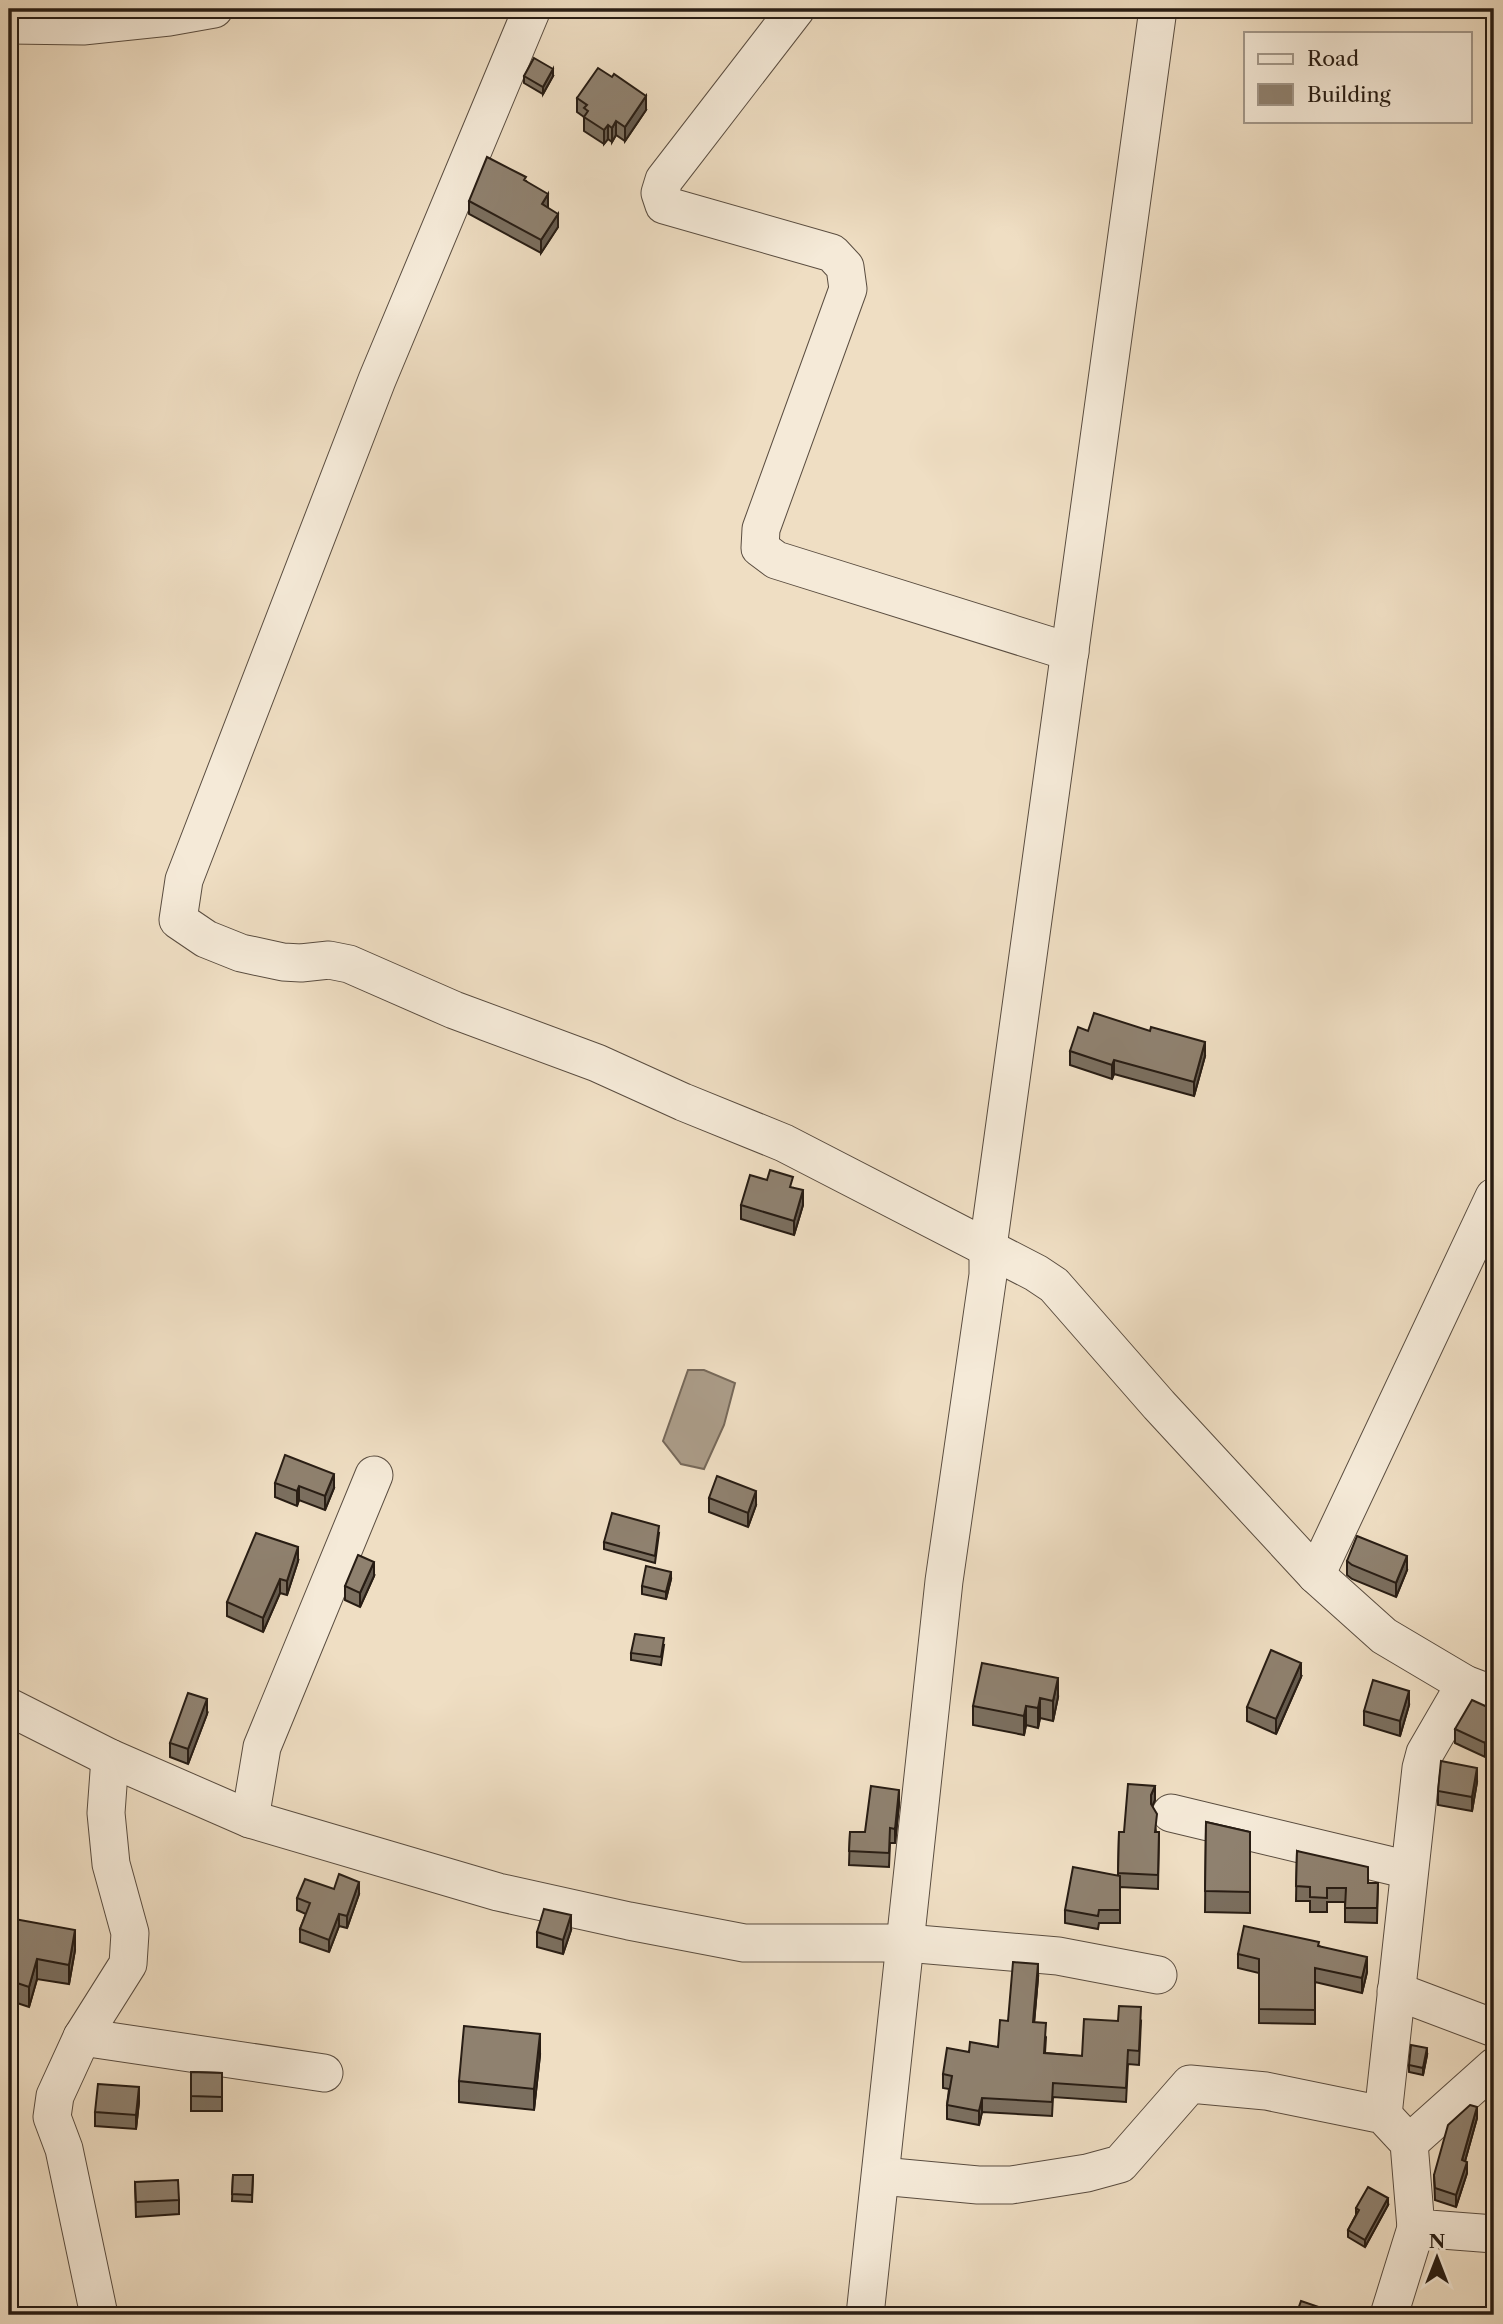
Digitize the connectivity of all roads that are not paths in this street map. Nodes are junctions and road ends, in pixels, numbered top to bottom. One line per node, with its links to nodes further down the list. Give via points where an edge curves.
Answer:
1 (214, 9): 5 (street, via 83,26)
2 (532, 9): 8 (street, via 362,418 184,880 178,920 206,939 241,953 301,964 329,960 349,964 454,1010 597,1063 784,1143)
3 (796, 9): 6 (street, via 664,180 660,193 664,205 832,253 845,267 848,289 761,529 760,548 776,560)
4 (1158, 9): 6 (street)
5 (9, 25)
6 (1070, 652): 8 (street)
7 (1494, 1197): 10 (street)
8 (988, 1247): 10 (street, via 1054,1285); 17 (street, via 988,1275 944,1581)
9 (374, 1475): 15 (street, via 262,1747)
10 (1316, 1575): 11 (street, via 1384,1636)
11 (1480, 1690): 16 (street, via 1430,1744 1421,1768)
12 (9, 1707): 13 (street)
13 (110, 1758): 15 (street); 21 (street, via 107,1832 130,1950 128,1964)
14 (1171, 1813): 16 (street)
15 (250, 1819): 17 (street, via 498,1892 642,1924 744,1943)
16 (1409, 1870): 19 (street)
17 (906, 1943): 18 (street, via 1058,1956); 26 (street)
18 (1158, 1975)
19 (1396, 1991): 20 (street); 24 (street)
20 (1494, 2028)
21 (82, 2037): 23 (street); 29 (street, via 55,2096 52,2117 64,2149)
22 (1494, 2067): 25 (street)
23 (324, 2073)
24 (1383, 2115): 25 (street); 26 (street, via 1266,2091 1190,2084 1120,2164 1087,2174 1011,2185)
25 (1409, 2143): 27 (street)
26 (881, 2176): 30 (street)
27 (1416, 2228): 28 (street); 31 (street)
28 (1494, 2234)
29 (99, 2315)
30 (864, 2315)
31 (1389, 2315)

